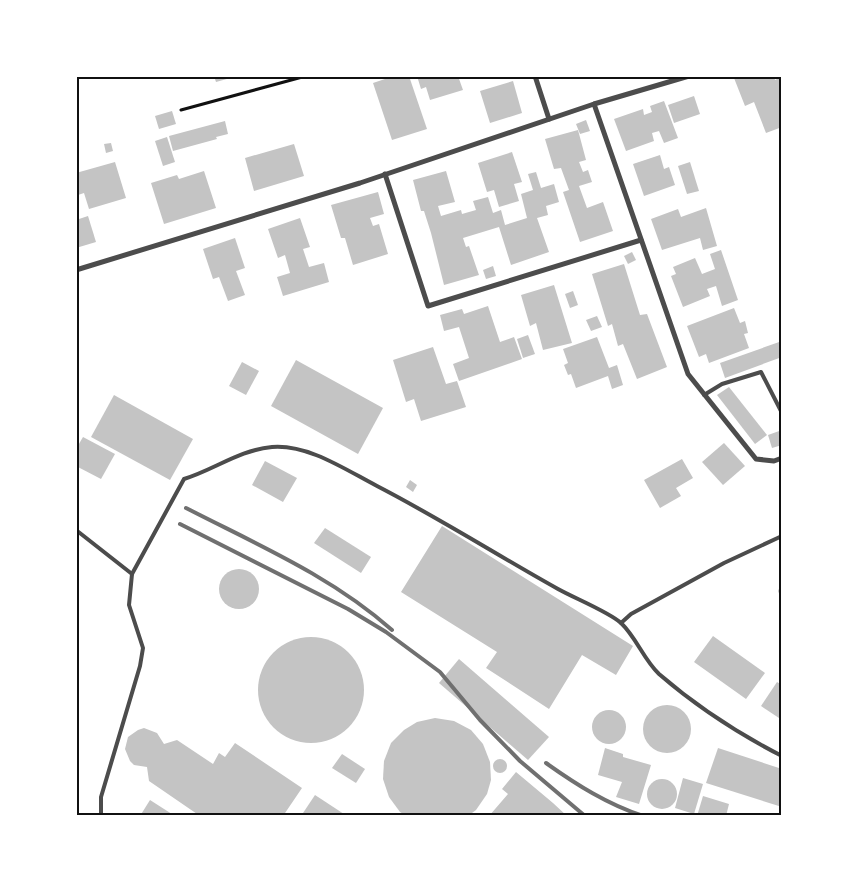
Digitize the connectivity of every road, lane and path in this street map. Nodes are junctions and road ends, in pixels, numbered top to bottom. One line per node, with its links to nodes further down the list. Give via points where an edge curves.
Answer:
1 (306, 76): 5 (path)
2 (535, 76): 6 (street)
3 (689, 76): 4 (street)
4 (594, 104): 6 (street); 8 (street)
5 (181, 110)
6 (549, 119): 7 (street)
7 (385, 174): 8 (street, via 428,306); 9 (street)
8 (642, 240): 10 (street, via 688,374)
9 (76, 270)
10 (704, 395): 11 (lane, via 722,384 761,372); 12 (street, via 756,459 774,461)
11 (782, 413)
12 (782, 458)
13 (76, 530): 15 (lane)
14 (782, 536): 16 (lane, via 724,562 631,614)
15 (132, 574): 16 (lane, via 184,479 202,474 243,453 273,447 304,451 341,467 443,520); 18 (lane, via 129,605 143,648 103,788)
16 (621, 623): 17 (lane, via 658,673 750,739)
17 (782, 756)
18 (101, 816)

